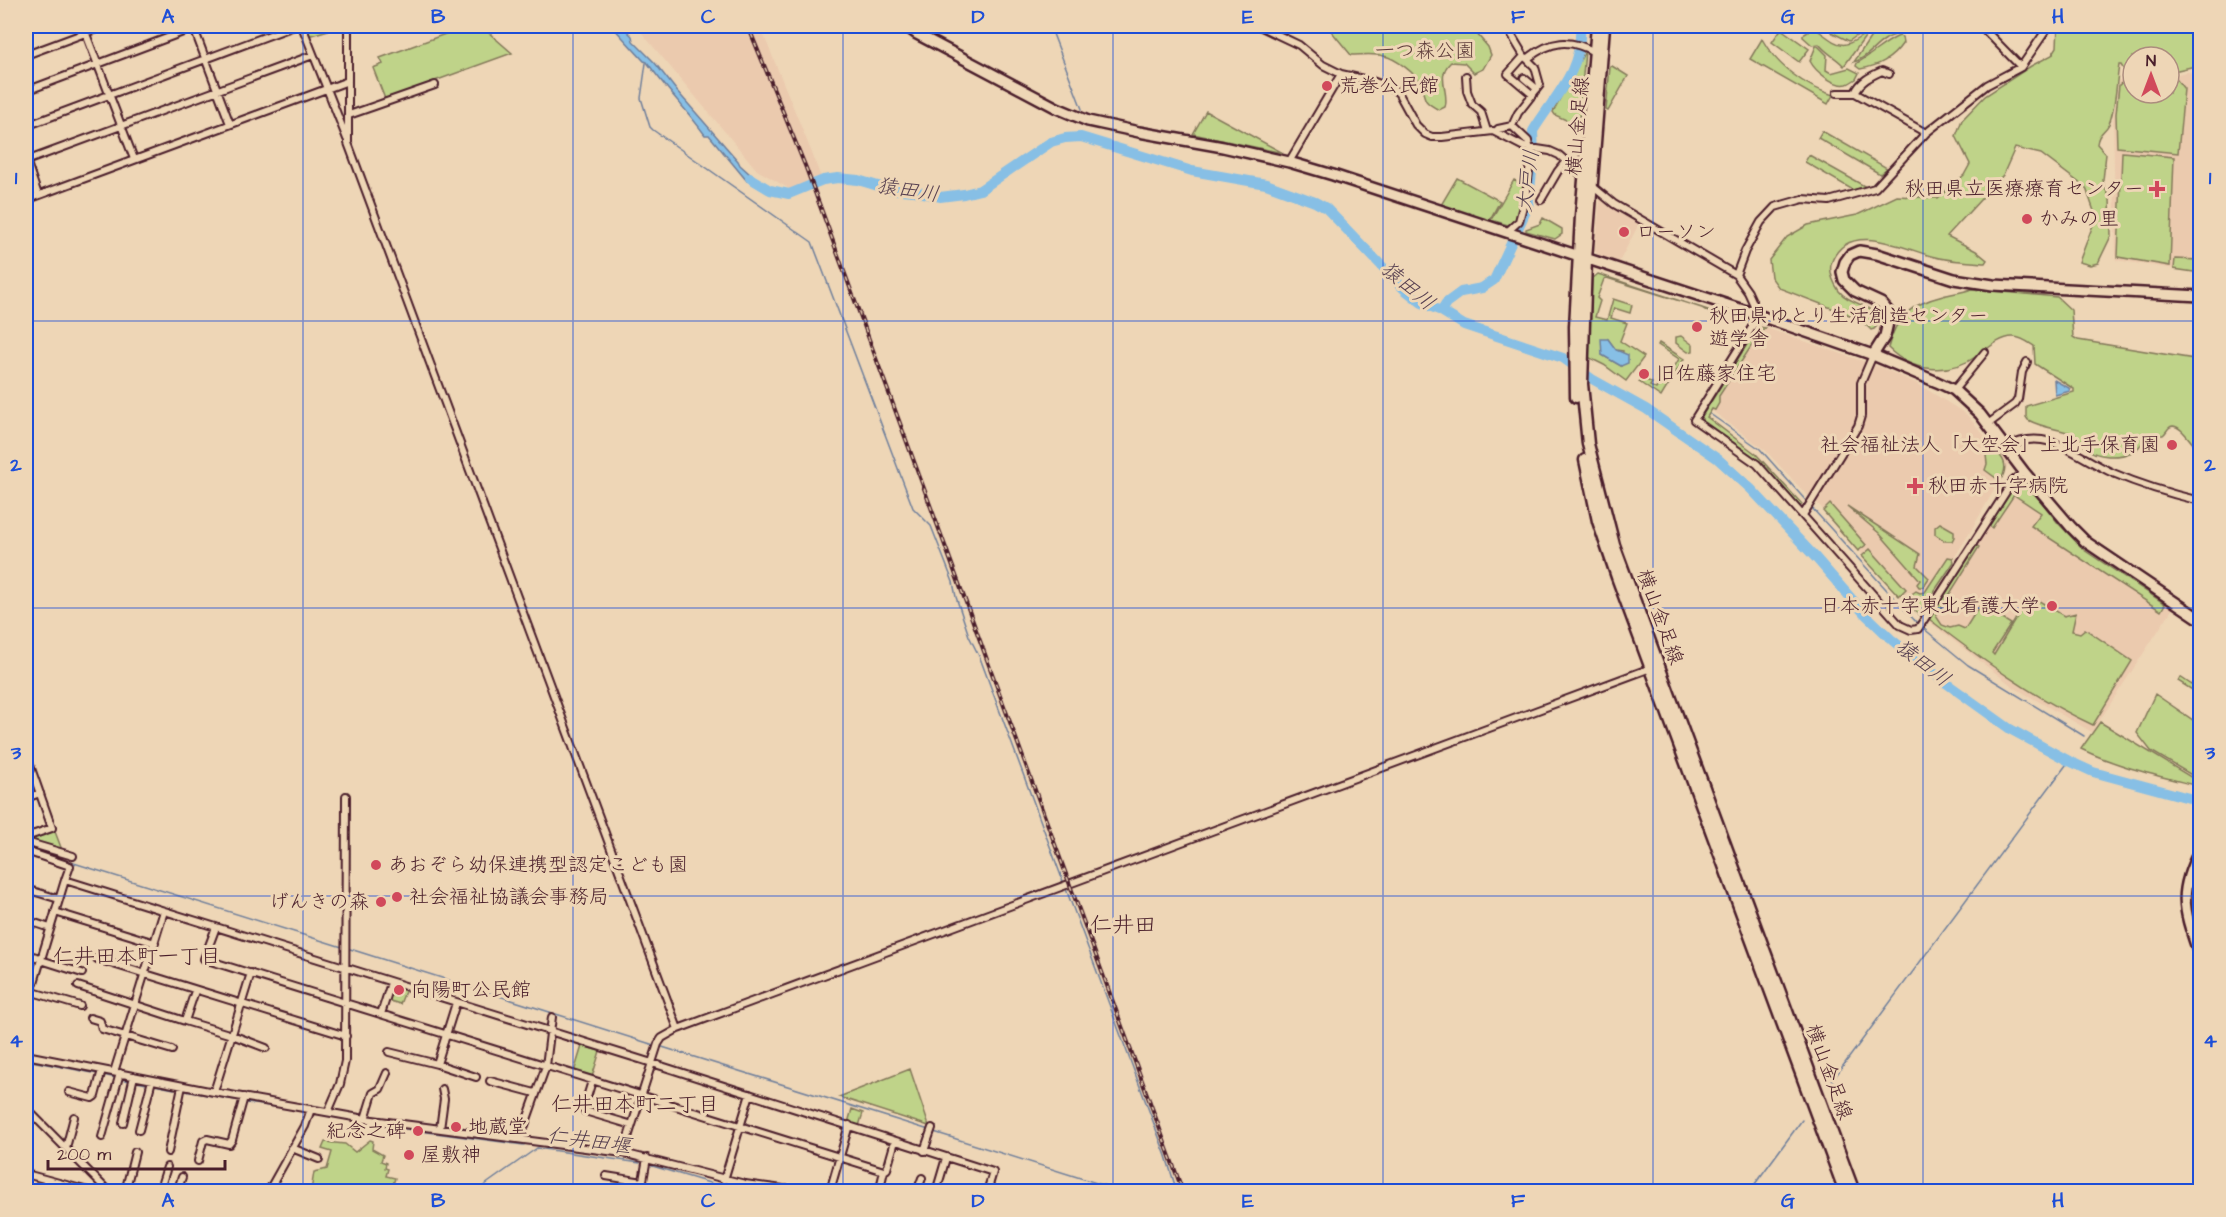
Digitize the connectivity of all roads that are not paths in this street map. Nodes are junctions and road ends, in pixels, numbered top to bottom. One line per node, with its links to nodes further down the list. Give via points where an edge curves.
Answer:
1 (104, 26): 13 (street)
2 (195, 26): 17 (street); 19 (street)
3 (294, 26): 17 (street)
4 (302, 26): 16 (street)
5 (348, 26): 25 (street)
6 (906, 26): 47 (street, via 1021,90 1088,120)
7 (1259, 26): 21 (street, via 1299,45)
8 (1506, 26): 18 (street)
9 (1597, 26): 14 (main road, 横山金足線)
10 (1604, 26): 14 (main road, 横山金足線)
11 (1981, 26): 20 (street)
12 (2049, 26): 20 (street)
13 (85, 29): 15 (street); 19 (street)
14 (1598, 54): 18 (street, via 1562,42); 48 (main road, 横山金足線)
15 (26, 55)
16 (313, 55): 27 (street); 28 (street)
17 (206, 58): 28 (street); 33 (street)
18 (1525, 58): 30 (street, via 1539,73 1540,85); 30 (street, via 1508,74)
19 (98, 64): 29 (street); 33 (street)
20 (2021, 67): 41 (street, via 1988,85)
21 (1341, 74): 39 (street, via 1394,89 1416,125 1432,137); 47 (street)
22 (1889, 74): 32 (street, via 1882,71 1872,76)
23 (1466, 76): 39 (street, via 1467,91 1472,104 1481,112)
24 (1524, 78): 30 (street)
25 (348, 81): 27 (street); 34 (street)
26 (435, 85): 34 (street)
27 (325, 88): 35 (street); 42 (street)
28 (217, 90): 35 (street); 37 (street)
29 (26, 92)
30 (1535, 92): 38 (street)
31 (1837, 93): 32 (street)
32 (1856, 93): 41 (street)
33 (110, 95): 36 (street); 37 (street)
34 (349, 115): 42 (street)
35 (230, 124): 44 (street)
36 (26, 126)
37 (122, 126): 44 (street); 45 (street)
38 (1512, 126): 40 (street); 43 (street)
39 (1487, 131): 40 (street)
40 (1495, 132): 43 (street)
41 (1926, 133): 54 (street, via 1875,188 1829,201 1803,199 1775,207 1761,222)
42 (348, 143): 108 (street)
43 (1530, 148): 46 (street, via 1550,151); 52 (street, via 1523,209)
44 (134, 159): 49 (street)
45 (26, 161): 49 (street)
46 (1566, 161): 48 (street); 51 (street)
47 (1290, 162): 52 (street)
48 (1588, 181): 53 (main road, 横山金足線); 54 (street, via 1614,204)
49 (38, 195): 50 (street)
50 (26, 200)
51 (1541, 200)
52 (1512, 234): 53 (street)
53 (1582, 257): 56 (street); 60 (main road, 横山金足線)
54 (1736, 275): 56 (street)
55 (2200, 296): 58 (street, via 1993,285 1954,279 1877,254 1857,252 1845,262 1844,280 1855,291 1881,303 1889,318 1885,336)
56 (1760, 316): 58 (street); 66 (street, via 1694,420 1757,464)
57 (1985, 352): 61 (street)
58 (1873, 355): 61 (street); 66 (street, via 1861,383 1858,426)
59 (2027, 362): 62 (street, via 2015,404)
60 (1578, 377): 68 (main road, 横山金足線, via 1581,440 1598,521); 186 (main road, 横山金足線, via 1588,444 1614,545)
61 (1954, 390): 62 (street)
62 (1988, 424): 63 (street)
63 (2006, 447): 64 (street); 65 (street, via 2020,440 2042,440 2112,473)
64 (2024, 472): 66 (street, via 2013,481 1920,625 1911,630 1900,625); 67 (street, via 2086,542)
65 (2200, 501)
66 (1803, 515)
67 (2200, 619)
68 (1651, 668): 108 (street); 185 (main road, 横山金足線)
69 (26, 757): 70 (street)
70 (40, 793): 72 (street); 73 (street, via 52,828 29,836)
71 (346, 796): 90 (street)
72 (26, 798)
73 (26, 842): 76 (street)
74 (2200, 850): 87 (street, via 2184,896)
75 (26, 851): 77 (street, via 70,866)
76 (73, 856)
77 (65, 880): 79 (street); 80 (street)
78 (26, 889): 79 (street)
79 (59, 899): 81 (street)
80 (164, 911): 83 (street); 85 (street)
81 (55, 912): 84 (street); 85 (street)
82 (26, 920): 84 (street)
83 (216, 927): 90 (street); 92 (street, via 204,958)
84 (50, 928): 88 (street)
85 (154, 943): 93 (street)
86 (26, 954): 88 (street)
87 (2200, 957)
88 (41, 959): 91 (street); 96 (street)
89 (97, 959): 93 (street)
90 (346, 968): 94 (street); 99 (street)
91 (82, 973)
92 (251, 974): 99 (street); 100 (street)
93 (144, 975): 97 (street); 102 (street)
94 (391, 983): 98 (street); 104 (street)
95 (78, 986): 102 (street)
96 (28, 991): 101 (street); 103 (street)
97 (195, 991): 100 (street); 107 (street)
98 (456, 1003): 109 (street); 111 (street)
99 (346, 1004): 104 (street); 113 (street)
100 (241, 1005): 110 (street); 113 (street)
101 (80, 1006)
102 (135, 1006): 107 (street); 112 (street)
103 (26, 1009)
104 (381, 1014): 111 (street)
105 (552, 1017): 109 (street)
106 (90, 1018): 112 (street, via 100,1021 102,1029)
107 (185, 1022): 110 (street)
108 (678, 1029): 118 (street, via 662,1038)
109 (551, 1032): 118 (street); 120 (street)
110 (232, 1035): 114 (street); 132 (street)
111 (446, 1035): 119 (street); 120 (street)
112 (125, 1036): 115 (street); 122 (street)
113 (346, 1036): 139 (street, via 343,1074)
114 (266, 1048)
115 (172, 1050)
116 (389, 1052): 119 (street)
117 (26, 1055): 121 (street)
118 (652, 1063): 134 (street); 136 (street)
119 (437, 1064): 125 (street)
120 (546, 1066): 128 (street); 133 (street)
121 (102, 1070): 122 (street); 131 (street, via 95,1096)
122 (117, 1073): 124 (street); 149 (street)
123 (387, 1073): 141 (street, via 380,1089 373,1093)
124 (134, 1076): 126 (street); 142 (street)
125 (476, 1077)
126 (152, 1080): 129 (street); 147 (street)
127 (490, 1081): 133 (street)
128 (592, 1081): 136 (street); 143 (street, via 585,1111)
129 (183, 1086): 132 (street); 156 (street)
130 (442, 1089): 146 (street)
131 (69, 1092)
132 (214, 1092): 135 (street)
133 (535, 1093): 150 (street)
134 (750, 1094): 144 (street); 145 (street)
135 (244, 1097): 138 (street); 162 (street, via 232,1140 229,1144 203,1140)
136 (641, 1097): 143 (street); 145 (street)
137 (26, 1108): 152 (street)
138 (311, 1109): 139 (street); 153 (street)
139 (328, 1112): 141 (street)
140 (74, 1117): 152 (street)
141 (365, 1119): 146 (street)
142 (123, 1123)
143 (632, 1125): 157 (street)
144 (849, 1125): 151 (street); 159 (street)
145 (740, 1127): 159 (street); 169 (street)
146 (440, 1129): 150 (street)
147 (139, 1130)
148 (931, 1131): 154 (street)
149 (102, 1137)
150 (520, 1139): 157 (street)
151 (895, 1141): 154 (street); 164 (street)
152 (66, 1148): 173 (street)
153 (292, 1148): 161 (street); 177 (street)
154 (924, 1151): 160 (street)
155 (135, 1152): 174 (street)
156 (168, 1152)
157 (623, 1153): 158 (street)
158 (647, 1158): 169 (street); 170 (street)
159 (839, 1158): 164 (street); 179 (street)
160 (946, 1158): 183 (street); 184 (street, via 993,1172)
161 (319, 1159)
162 (198, 1161)
163 (166, 1167): 175 (street)
164 (884, 1171): 181 (street)
165 (26, 1174): 172 (street)
166 (606, 1176): 170 (street)
167 (182, 1177): 176 (street)
168 (922, 1178): 182 (street)
169 (724, 1180): 171 (street)
170 (643, 1182): 178 (street)
171 (745, 1188): 179 (street)
172 (92, 1191)
173 (109, 1191)
174 (125, 1191)
175 (159, 1191)
176 (177, 1191)
177 (268, 1191)
178 (641, 1191)
179 (830, 1191): 180 (street)
180 (835, 1191)
181 (879, 1191)
182 (917, 1191)
183 (936, 1191)
184 (987, 1191)
185 (1845, 1191)
186 (1854, 1191)

